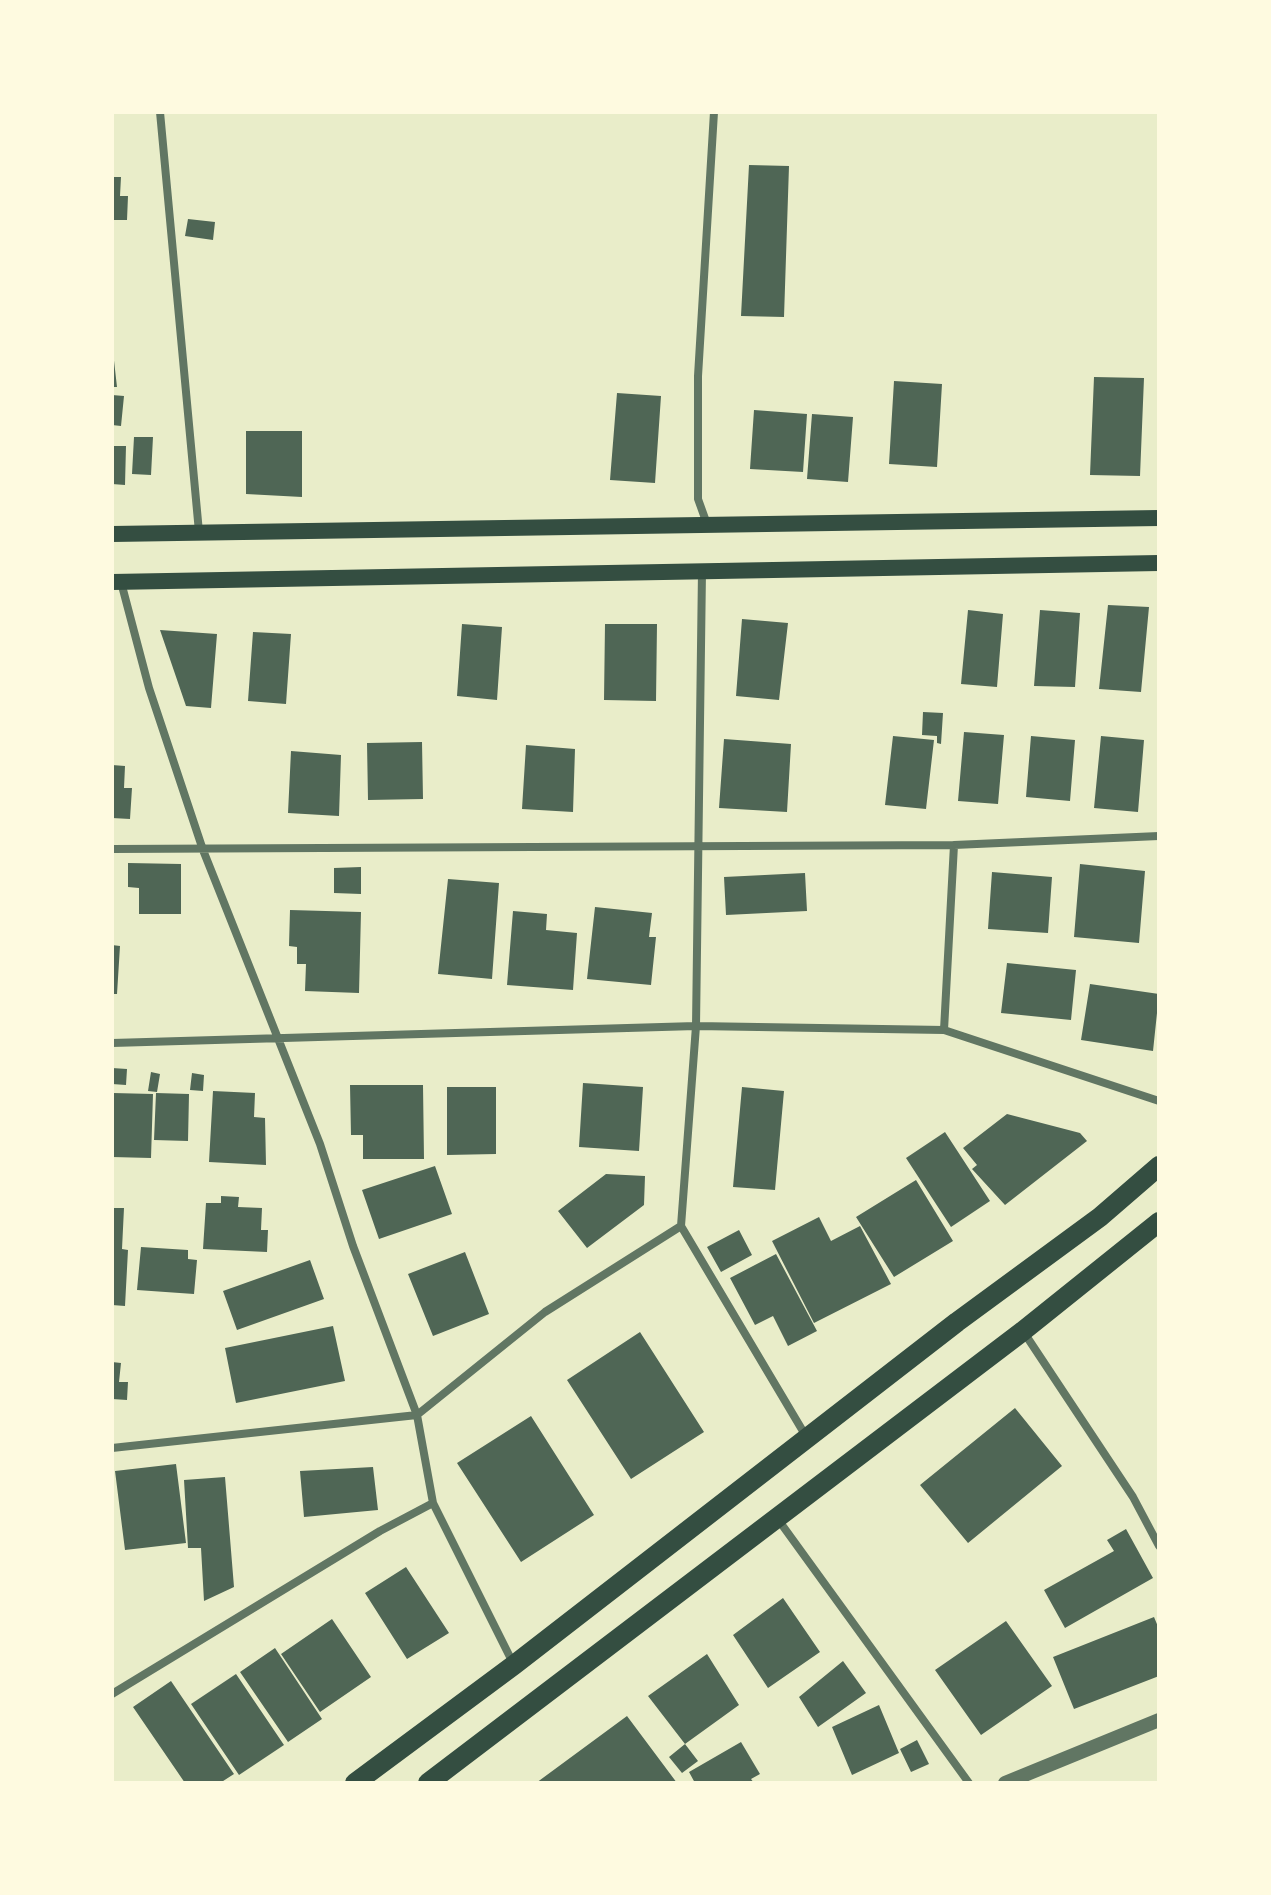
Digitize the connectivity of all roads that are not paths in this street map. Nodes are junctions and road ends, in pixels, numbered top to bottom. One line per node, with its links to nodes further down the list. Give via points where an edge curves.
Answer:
1 (160, 112): 5 (street)
2 (714, 112): 4 (street, via 698,376 698,499)
3 (1159, 518): 4 (main road)
4 (707, 525): 5 (main road)
5 (199, 533): 6 (main road)
6 (112, 534)
7 (1159, 563): 8 (main road)
8 (702, 571): 9 (main road); 11 (street)
9 (117, 582): 14 (street)
10 (1159, 836): 12 (street)
11 (699, 844): 12 (street); 14 (street); 15 (street)
12 (954, 845): 16 (street)
13 (112, 849): 14 (street)
14 (203, 850): 17 (street)
15 (696, 1026): 16 (street); 17 (street); 22 (street)
16 (944, 1030): 19 (street)
17 (275, 1037): 18 (street); 24 (street, via 320,1144)
18 (112, 1043)
19 (1159, 1101)
20 (1159, 1166): 25 (main road, via 1100,1217)
21 (1159, 1222): 23 (main road)
22 (681, 1226): 24 (street, via 545,1312); 25 (street)
23 (1023, 1331): 28 (main road); 29 (street, via 1133,1497)
24 (417, 1415): 26 (street); 27 (street)
25 (808, 1438): 30 (main road)
26 (112, 1448)
27 (433, 1503): 30 (street); 31 (street)
28 (776, 1517): 34 (main road); 35 (street)
29 (1159, 1546)
30 (514, 1665): 33 (main road)
31 (112, 1694)
32 (1159, 1720): 36 (street)
33 (355, 1783)
34 (428, 1783)
35 (969, 1783)
36 (1005, 1783)

